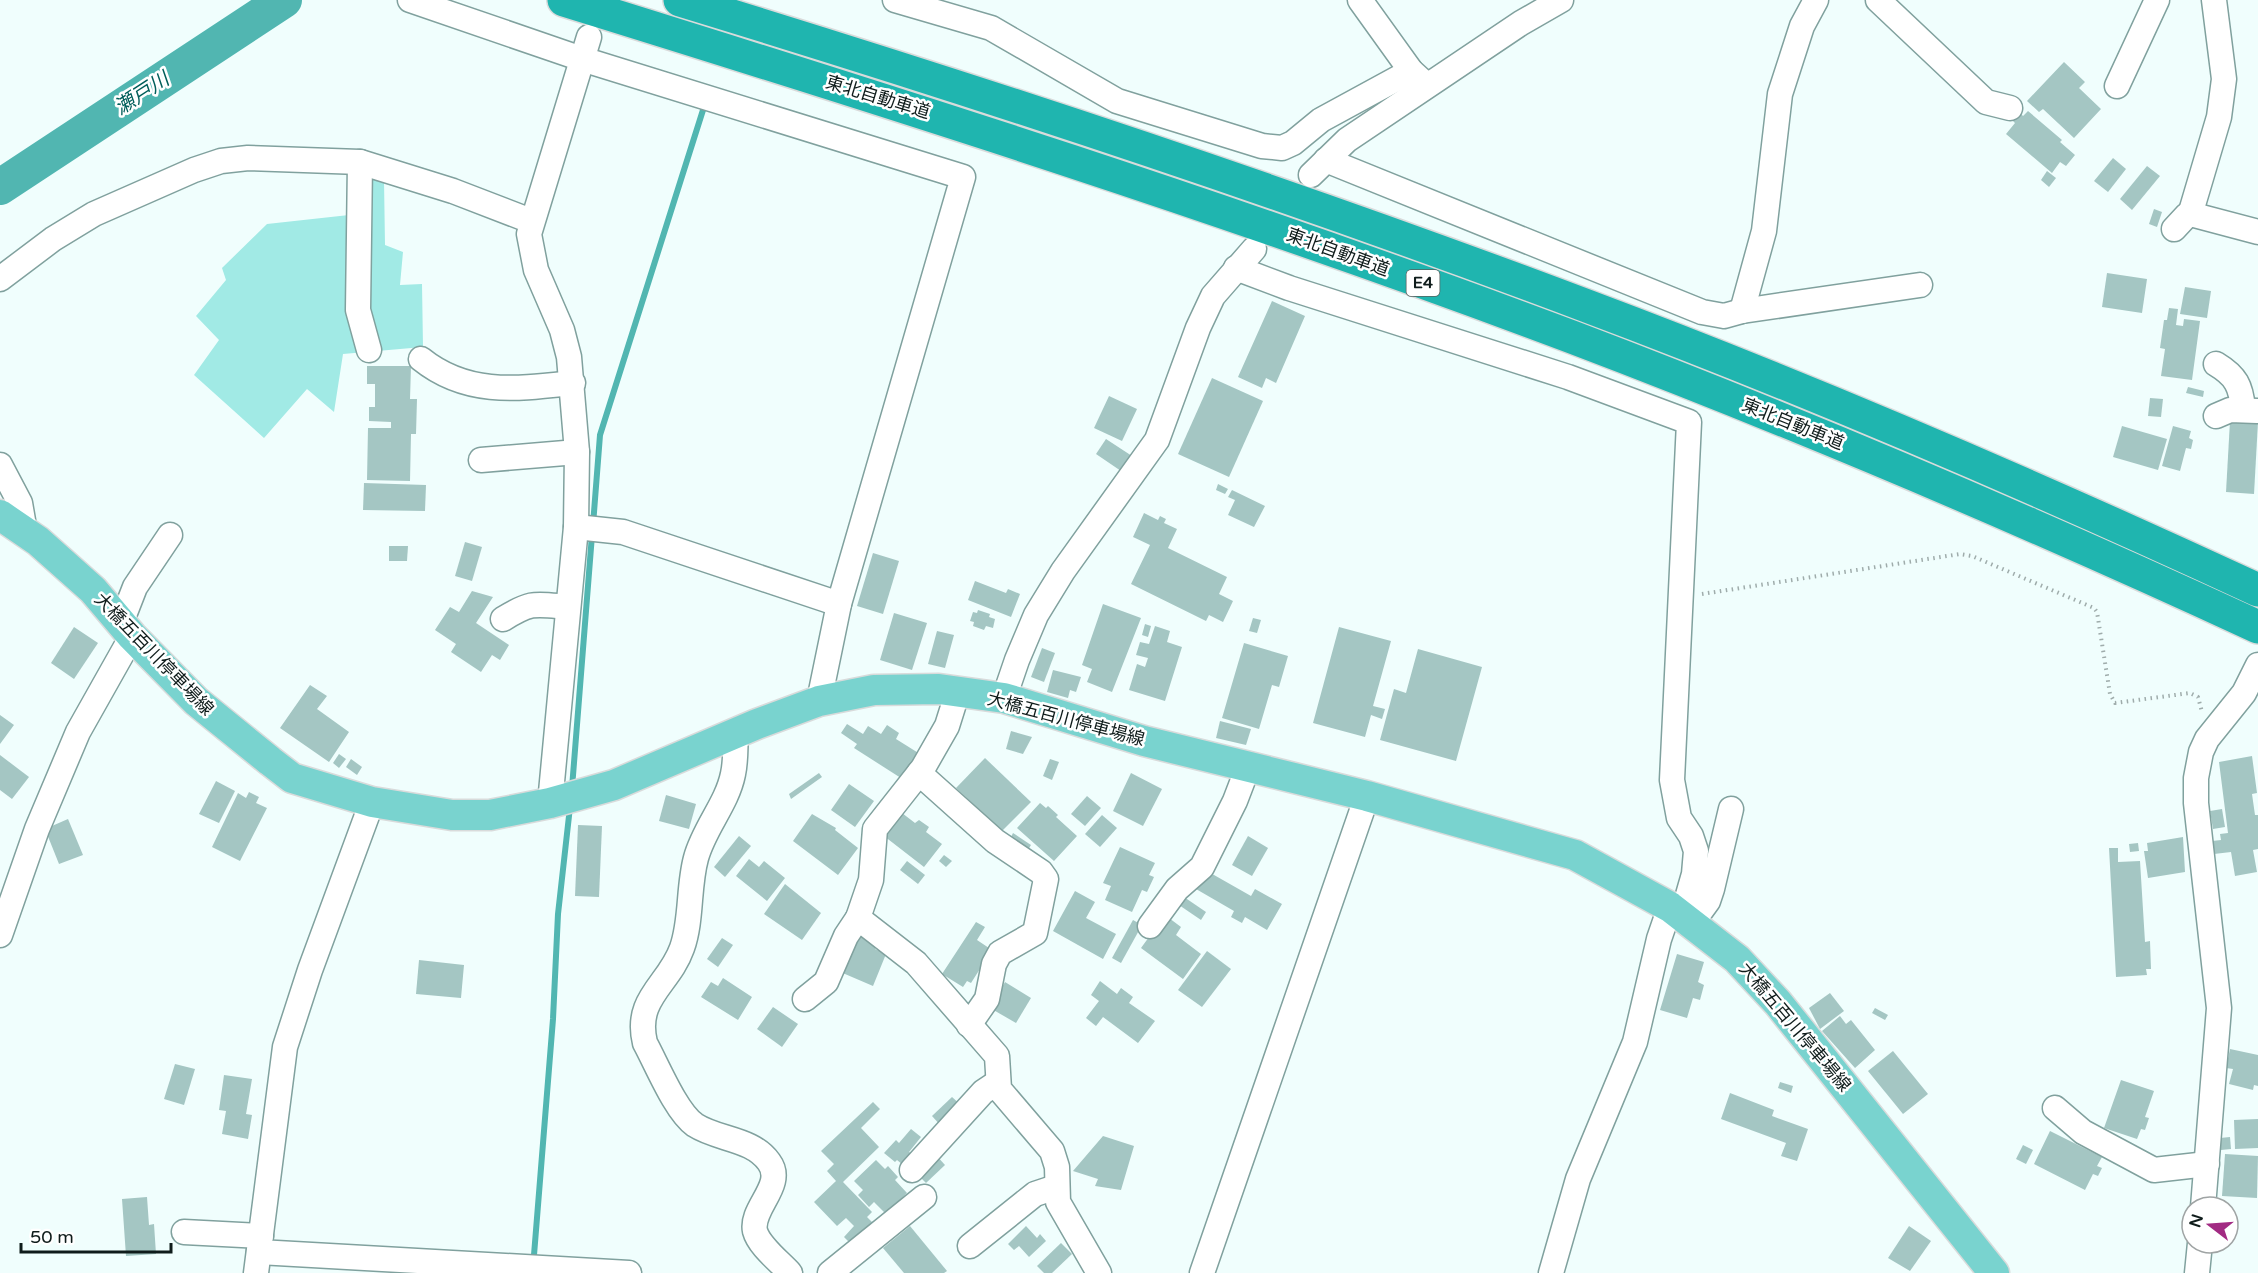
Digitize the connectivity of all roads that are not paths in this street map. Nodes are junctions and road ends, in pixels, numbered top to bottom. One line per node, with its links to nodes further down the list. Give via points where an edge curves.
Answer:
1 (410, 0): 11 (street)
2 (564, 0): 40 (highway, 東北自動車道 / E4, via 906,105 1335,251 1573,337 1798,425 2113,560)
3 (680, 0): 36 (highway, 東北自動車道 / E4, via 1124,140 1577,302 1812,394)
4 (895, 0): 12 (street, via 992,28 1117,101 1262,147 1282,148 1321,120)
5 (1360, 0): 12 (street)
6 (1561, 0): 12 (street)
7 (1816, 0): 22 (street, via 1802,26 1780,94 1764,231)
8 (1878, 0): 14 (street, via 1986,102)
9 (2157, 0): 13 (street)
10 (2214, 0): 17 (street, via 2224,79 2222,98 2182,222)
11 (586, 48): 16 (street); 37 (street, via 963,177)
12 (1420, 79): 22 (street, via 1318,167 1702,312 1724,316)
13 (2117, 86)
14 (2010, 108)
15 (360, 162): 16 (street, via 453,191); 20 (street, via 248,158 221,161 94,214); 23 (street, via 358,310)
16 (531, 222): 26 (street, via 532,254 562,330)
17 (2258, 232)
18 (1254, 249): 19 (street)
19 (1236, 268): 44 (street, via 1213,296 1198,328 1157,440 1036,615); 53 (street, via 1568,377 1689,422 1672,780 1679,818 1696,851 1694,874)
20 (0, 279)
21 (1920, 285): 22 (street)
22 (1742, 311)
23 (369, 350)
24 (421, 359): 26 (street, via 454,381 493,387)
25 (2216, 364): 27 (street, via 2236,376)
26 (573, 383): 29 (street)
27 (2251, 410): 28 (street, via 2230,410)
28 (2217, 416)
29 (578, 452): 30 (street); 33 (street)
30 (481, 460)
31 (0, 465): 34 (street, via 20,503)
32 (0, 515): 34 (main road, 大橋五百川停車場線)
33 (587, 528): 37 (street, via 622,532); 38 (street)
34 (25, 532): 41 (main road, 大橋五百川停車場線, via 93,590)
35 (170, 535): 41 (street, via 139,581)
36 (2258, 590)
37 (839, 604): 45 (street)
38 (568, 607): 39 (street, via 525,605); 50 (street)
39 (503, 619)
40 (2258, 627)
41 (126, 629): 51 (main road, 大橋五百川停車場線, via 196,701 292,778); 56 (street, via 37,829)
42 (2256, 670): 61 (street, via 2244,693 2207,739 2196,778 2219,1008)
43 (958, 691): 44 (main road, 大橋五百川停車場線); 45 (main road, 大橋五百川停車場線, via 874,690); 48 (street, via 947,726)
44 (1004, 698): 47 (main road, 大橋五百川停車場線, via 1144,741)
45 (819, 701): 46 (main road, 大橋五百川停車場線)
46 (736, 733): 50 (main road, 大橋五百川停車場線, via 614,784); 72 (street, via 734,773 696,858 687,935 681,952 646,1007 642,1031 650,1053 689,1120 704,1130 750,1146 769,1162 774,1174 755,1228 760,1240)
47 (1248, 767): 49 (main road, 大橋五百川停車場線); 55 (street, via 1202,867 1178,889)
48 (919, 773): 54 (street, via 875,829 871,880); 58 (street, via 995,841 1046,879 1035,933 1000,953 987,999)
49 (1367, 796): 53 (main road, 大橋五百川停車場線, via 1575,855); 75 (street)
50 (564, 799): 51 (main road, 大橋五百川停車場線, via 490,815 452,815)
51 (372, 802): 68 (street, via 285,1047)
52 (1731, 809): 53 (street, via 1708,901)
53 (1681, 916): 70 (main road, 大橋五百川停車場線, via 1737,959 1778,1004); 76 (street, via 1659,939 1635,1042 1578,1179)
54 (858, 918): 57 (street, via 826,982); 58 (street, via 916,963)
55 (1150, 926)
56 (0, 935)
57 (804, 999)
58 (969, 1025): 59 (street, via 997,1056)
59 (998, 1082): 62 (street, via 983,1092); 63 (street, via 1002,1094 1052,1151 1057,1167)
60 (2055, 1108): 61 (street, via 2083,1132 2154,1170)
61 (2207, 1164): 64 (street)
62 (912, 1170)
63 (1056, 1187): 67 (street, via 1035,1194); 74 (street, via 1058,1202)
64 (2204, 1195)
65 (924, 1197): 73 (street)
66 (184, 1232): 68 (street)
67 (970, 1246)
68 (259, 1254): 71 (street)
69 (2199, 1255): 77 (street)
70 (1986, 1271)
71 (629, 1273)
72 (790, 1273)
73 (830, 1273)
74 (1099, 1273)
75 (1202, 1273)
76 (1551, 1273)
77 (2197, 1273)

